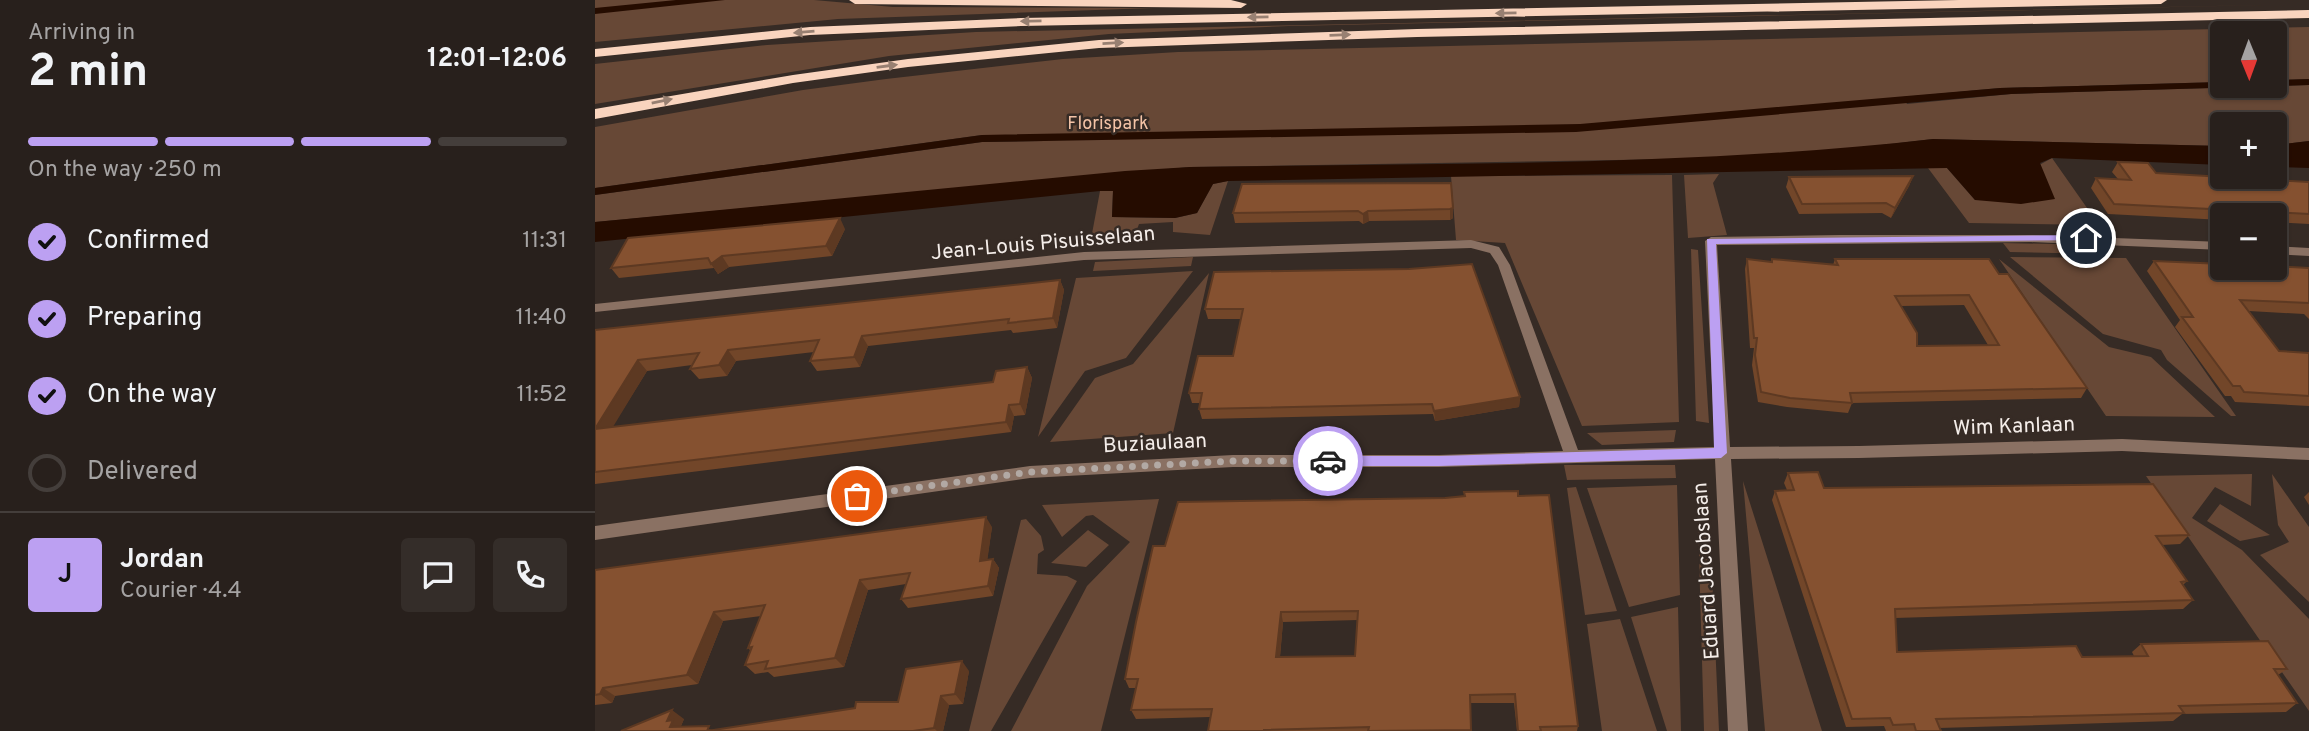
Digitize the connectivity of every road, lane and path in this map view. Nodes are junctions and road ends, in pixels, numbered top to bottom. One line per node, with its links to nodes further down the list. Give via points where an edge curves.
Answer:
1 (855, 0): 3 (highway, via 1303,5)
2 (2161, 0): 3 (highway, one-way to 3)
3 (1473, 13): 5 (highway, one-way to 5, via 890,27)
4 (2309, 15): 6 (highway, one-way to 4, via 885,66 1098,44)
5 (595, 53)
6 (595, 114)
7 (2210, 245): 11 (street, Eduard Jacobslaan, via 1978,236 1711,241)
8 (2287, 250): 9 (street)
9 (2309, 251)
10 (595, 308): 13 (street, Jean-Louis Pisuisselaan, via 1084,256 1471,244 1495,250 1504,265)
11 (1721, 453): 12 (street, Wim Kanlaan, via 2122,445); 13 (street, Buziaulaan); 15 (street, Eduard Jacobslaan)
12 (2309, 454)
13 (1572, 456): 14 (street, Buziaulaan, via 1233,461 1030,472)
14 (595, 533)
15 (1738, 731)

